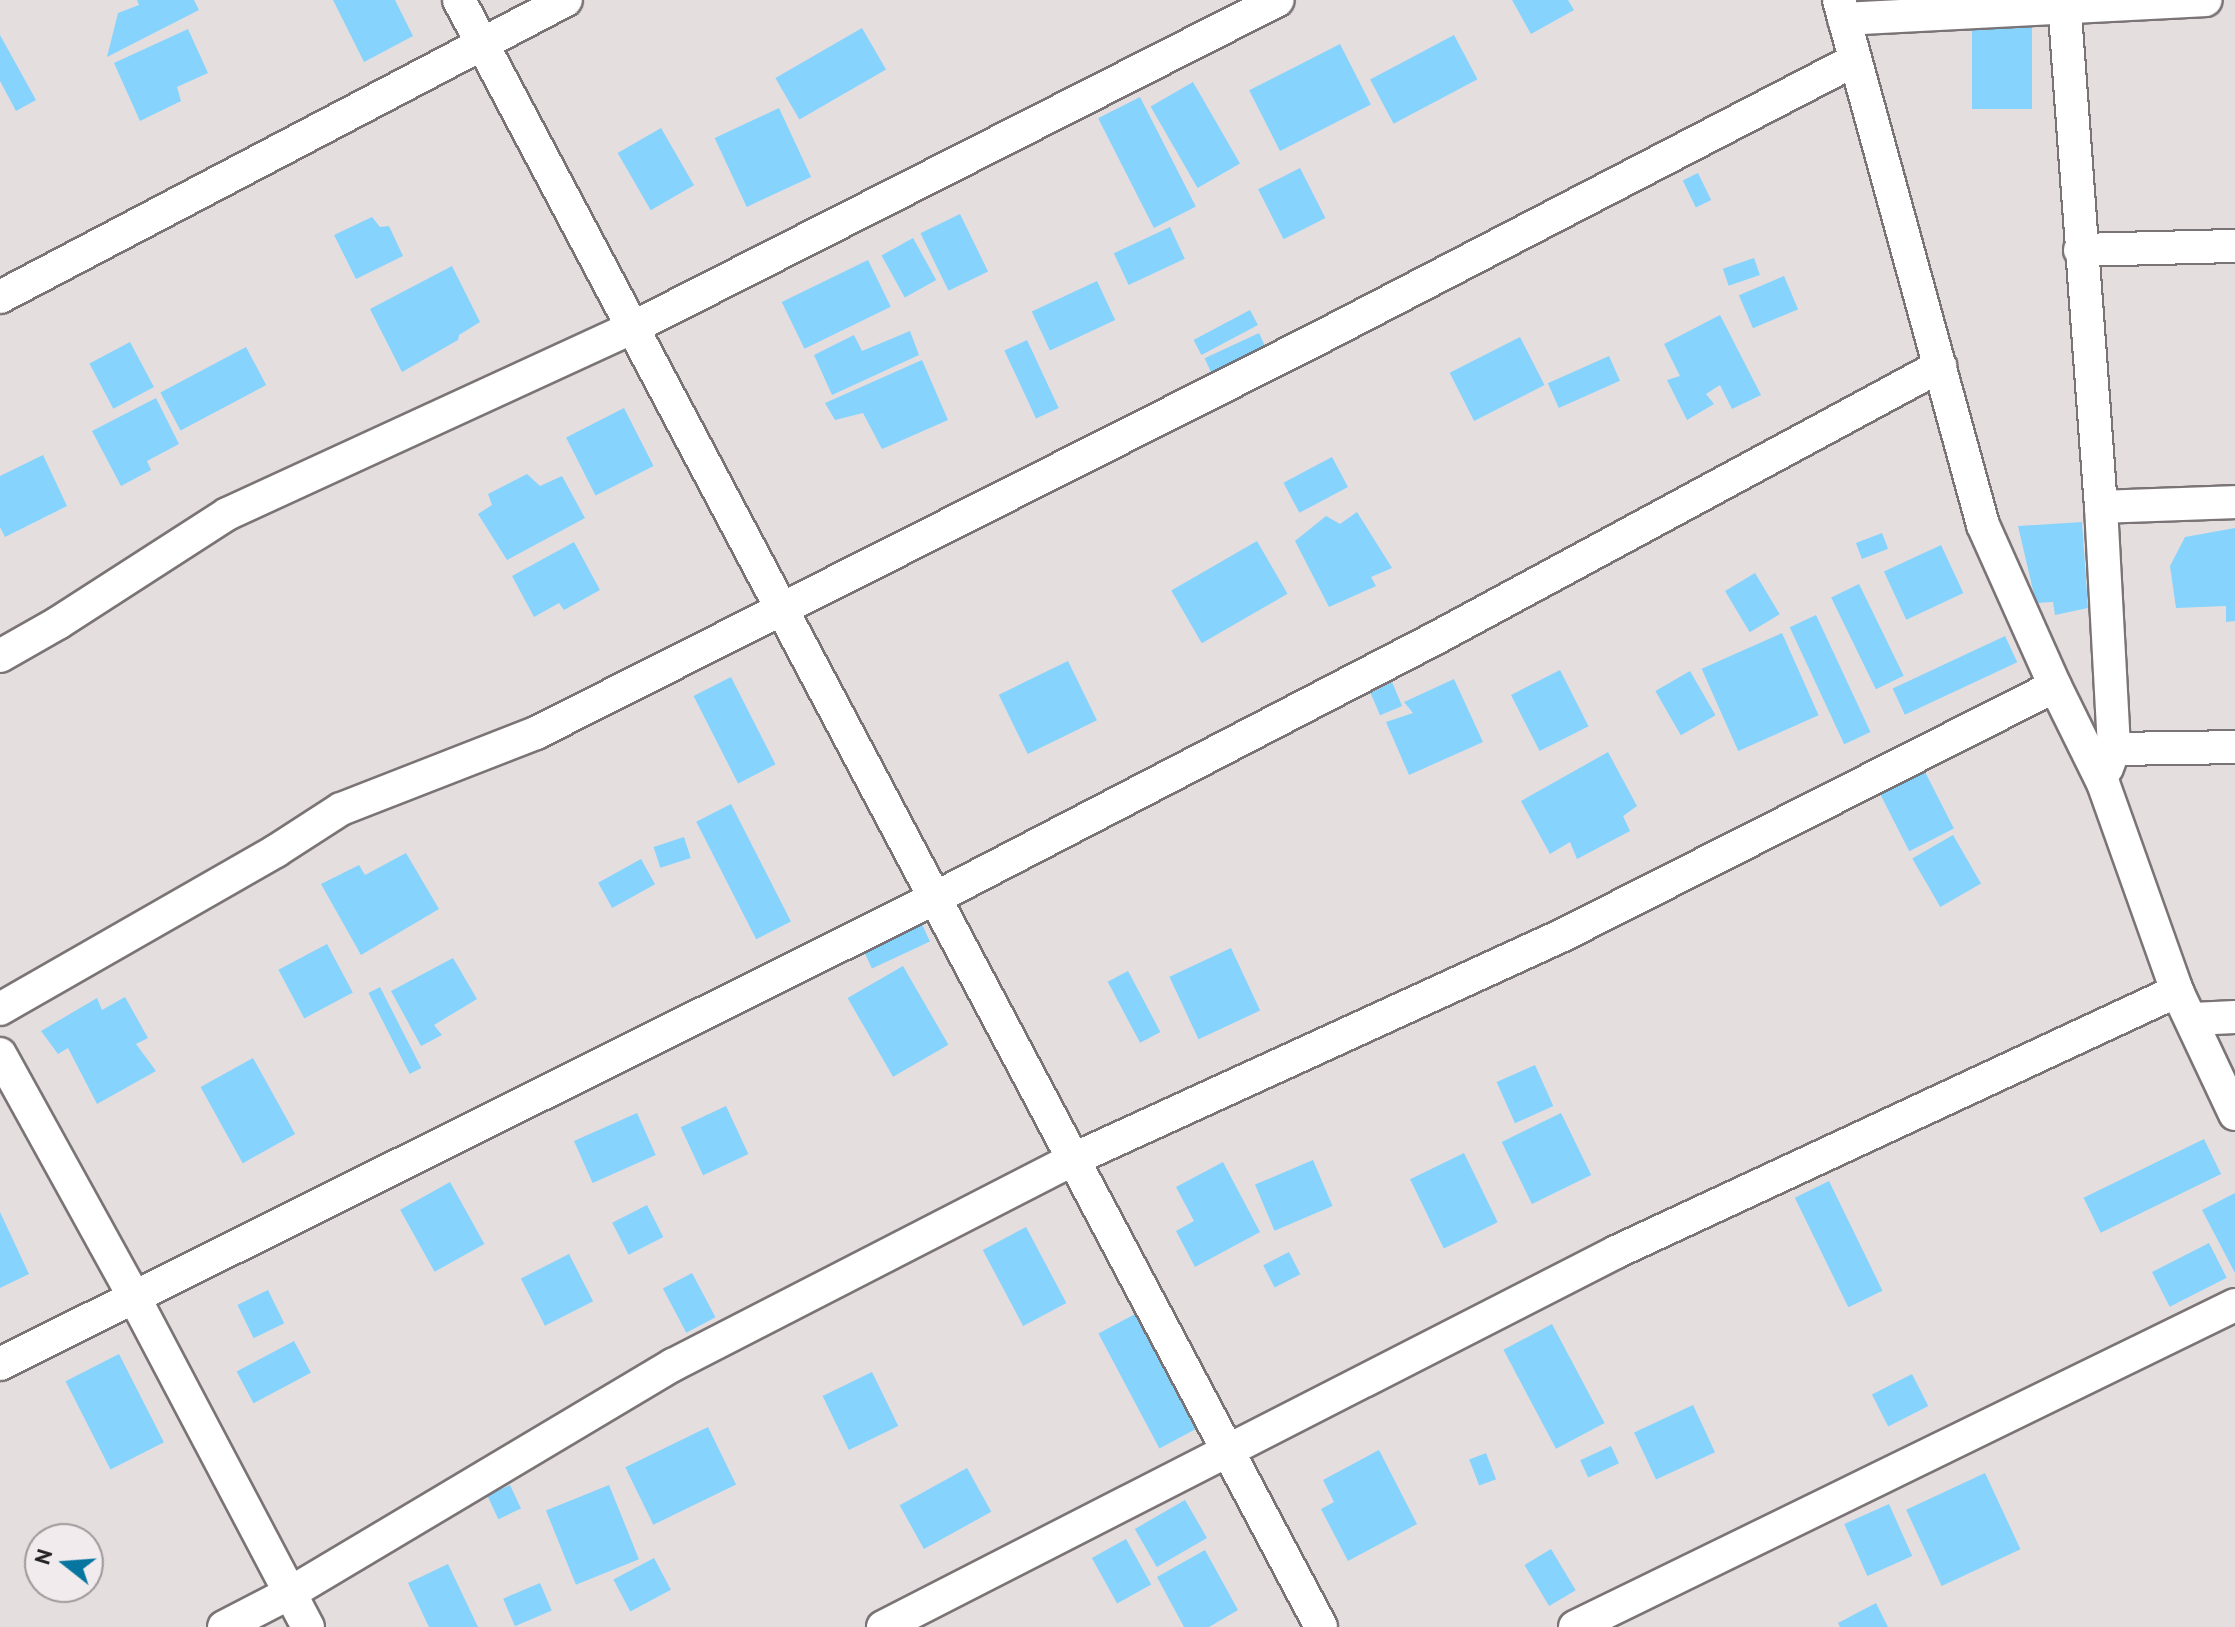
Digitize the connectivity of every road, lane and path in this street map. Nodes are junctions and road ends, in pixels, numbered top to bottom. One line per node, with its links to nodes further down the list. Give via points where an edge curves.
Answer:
1 (459, 0): 7 (street)
2 (566, 0): 7 (street)
3 (1278, 0): 12 (street)
4 (2206, 0): 5 (street)
5 (2064, 4): 6 (street); 10 (street)
6 (1842, 10): 8 (street)
7 (481, 45): 11 (street); 12 (street)
8 (1855, 60): 13 (street); 16 (street, via 1303,347)
9 (2235, 246): 10 (street)
10 (2080, 250): 15 (street)
11 (0, 297)
12 (632, 328): 16 (street); 17 (street, via 227,514)
13 (1940, 366): 18 (street, via 1983,525); 22 (street, via 1436,638)
14 (2235, 502): 15 (street)
15 (2101, 507): 20 (street)
16 (780, 608): 22 (street); 24 (street, via 536,733 341,809)
17 (0, 656)
18 (2055, 686): 21 (street); 29 (street, via 1563,935)
19 (2235, 747): 20 (street)
20 (2114, 749): 21 (street)
21 (2103, 783): 23 (street)
22 (935, 898): 29 (street); 30 (street)
23 (2177, 991): 26 (street); 33 (street, via 1616,1252)
24 (0, 1009)
25 (2235, 1017): 26 (street)
26 (2193, 1019): 28 (street)
27 (0, 1054): 30 (street)
28 (2235, 1114)
29 (1074, 1159): 33 (street); 34 (street, via 673,1365)
30 (134, 1297): 32 (street); 34 (street)
31 (2235, 1305): 39 (street)
32 (0, 1364)
33 (1228, 1448): 37 (street); 38 (street)
34 (290, 1593): 35 (street); 36 (street)
35 (224, 1627)
36 (308, 1627)
37 (883, 1627)
38 (1321, 1627)
39 (1575, 1627)

